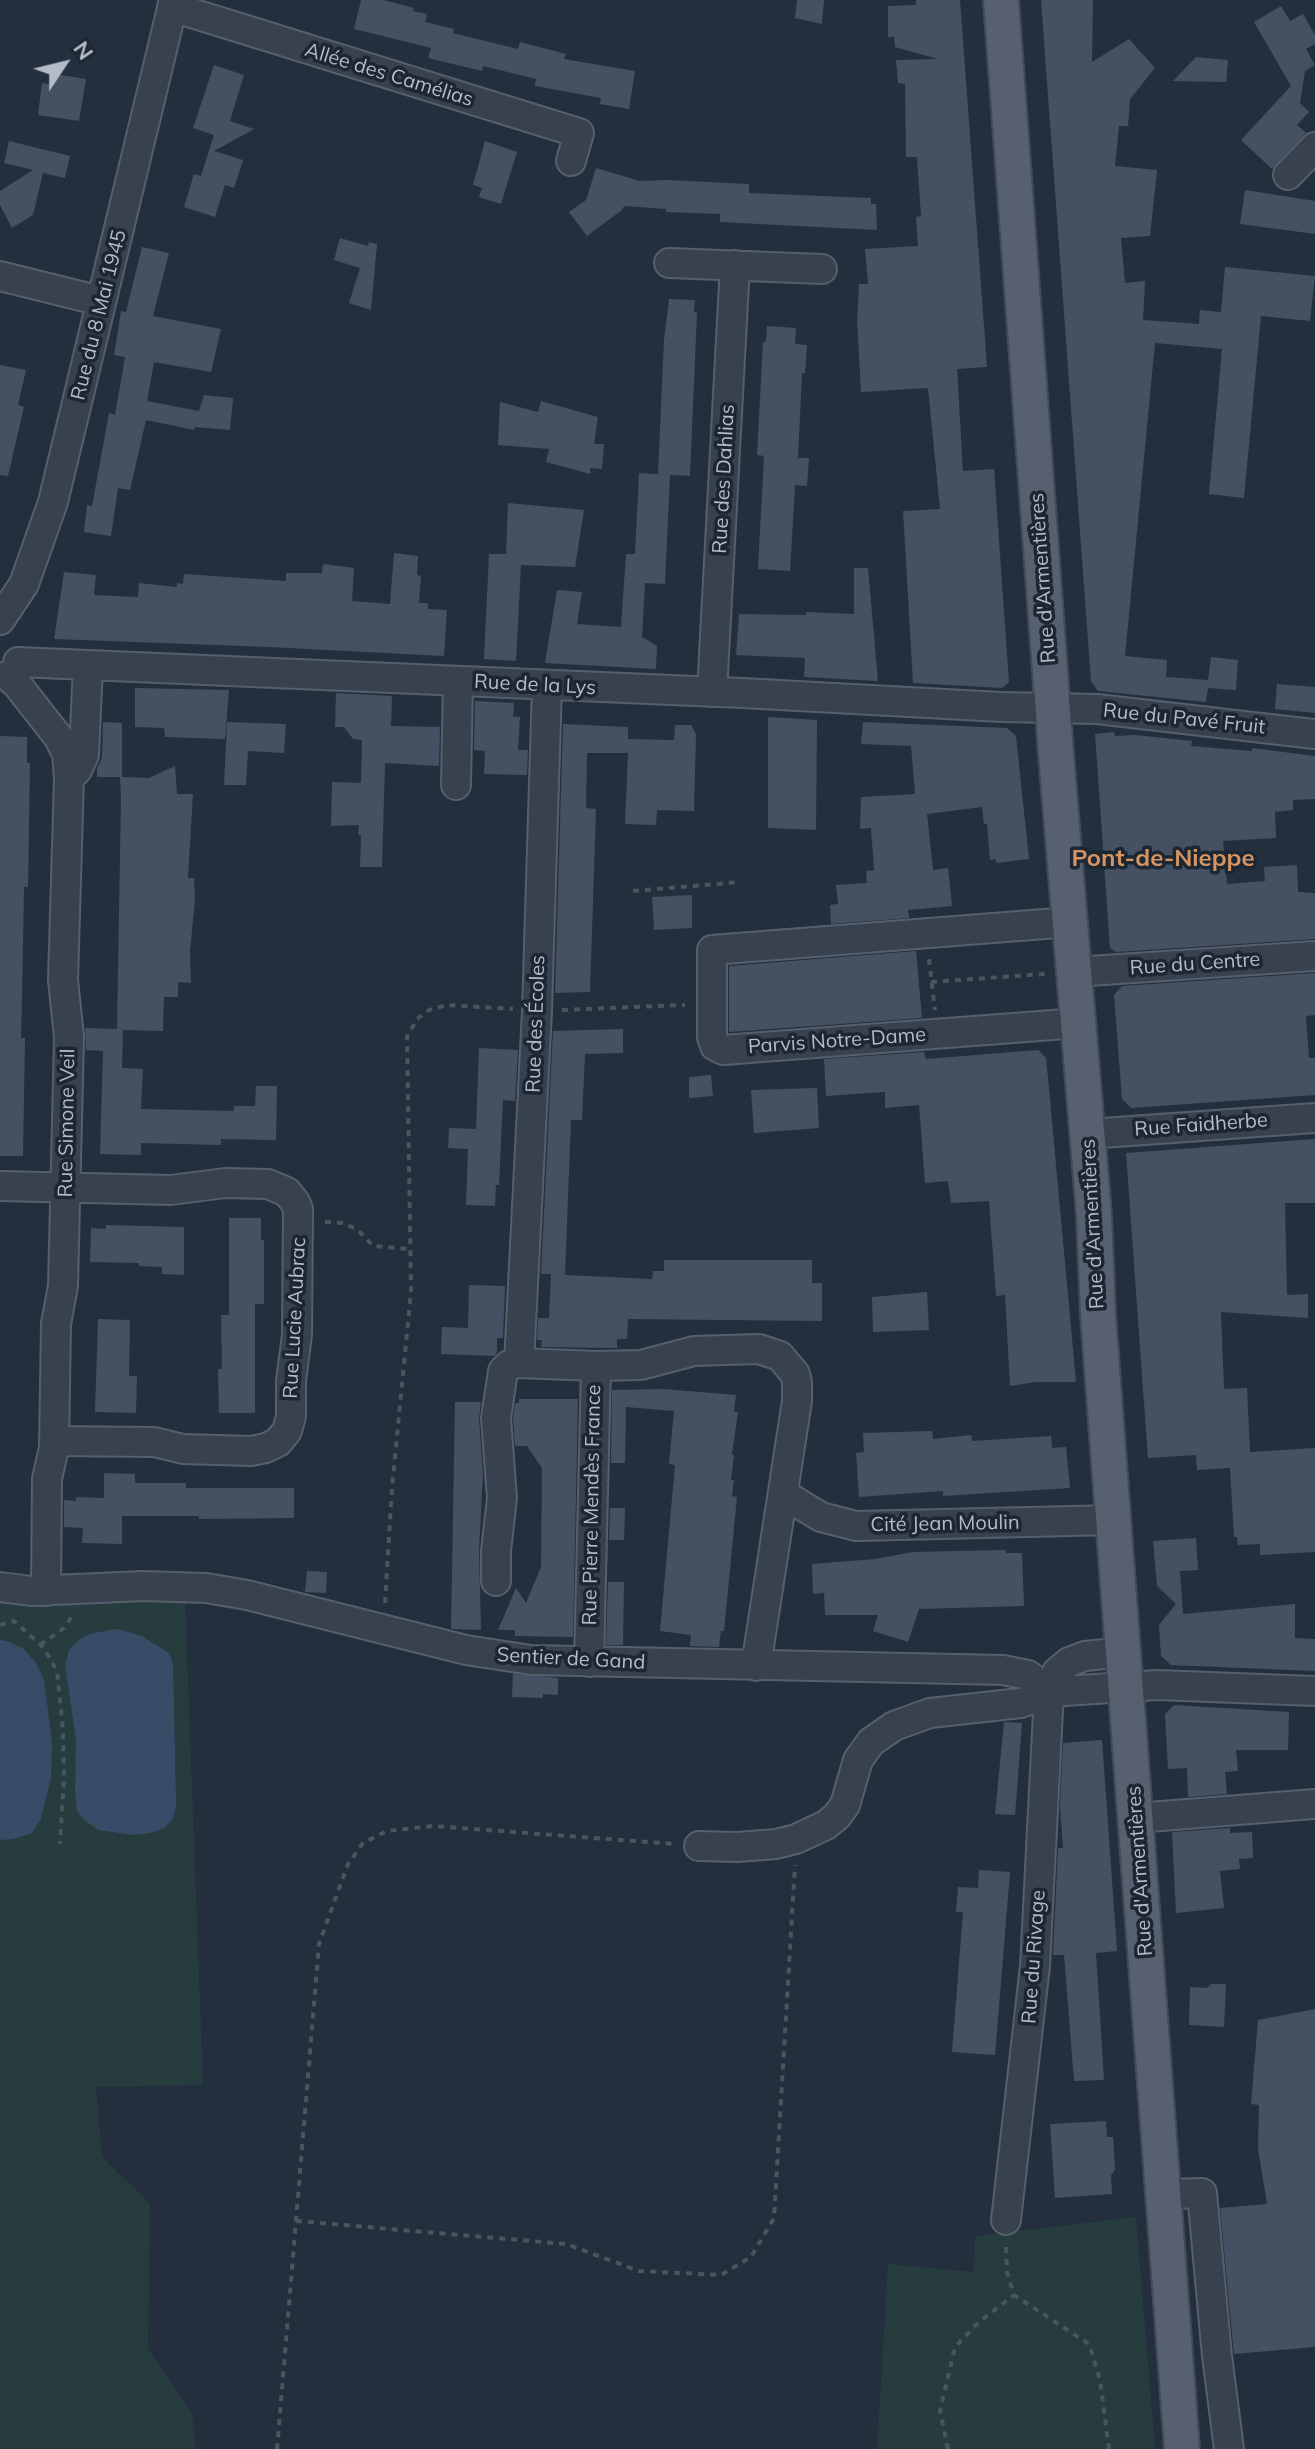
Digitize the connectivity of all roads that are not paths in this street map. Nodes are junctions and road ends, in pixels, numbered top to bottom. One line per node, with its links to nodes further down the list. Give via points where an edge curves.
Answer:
1 (1001, 0): 18 (main road, Rue d'Armentières)
2 (173, 4): 4 (street, Allée des Camélias, via 579,133); 10 (street, Rue du 8 Mai 1945)
3 (1315, 147): 5 (street)
4 (571, 161)
5 (1288, 175)
6 (669, 263): 7 (street)
7 (735, 265): 8 (street); 17 (street, Rue des Dahlias)
8 (822, 269)
9 (0, 276): 10 (street)
10 (101, 301): 11 (street, Rue du 8 Mai 1945, via 48,518 24,584)
11 (0, 620)
12 (0, 629): 14 (street, Rue Simone Veil, via 15,641 18,651)
13 (88, 665): 14 (street, Rue de la Lys); 15 (street, Rue de la Lys); 20 (street, via 84,755)
14 (8, 672): 20 (street, Rue Simone Veil, via 59,738)
15 (458, 681): 16 (street, Rue de la Lys); 21 (street)
16 (547, 686): 17 (street, Rue de la Lys); 30 (street, Rue des Écoles)
17 (712, 692): 18 (street, Rue de la Lys)
18 (1053, 709): 19 (street, Rue du Pavé Fruit, via 1097,709); 22 (main road, Rue d'Armentières)
19 (1315, 734)
20 (69, 778): 29 (street, Rue Simone Veil, via 63,980 69,1037)
21 (456, 785)
22 (1070, 922): 24 (main road, Rue d'Armentières); 25 (street, Parvis Notre-Dame, via 712,950 713,1042 723,1050)
23 (1315, 956): 24 (street, Rue du Centre)
24 (1061, 973): 25 (main road, Rue d'Armentières)
25 (1079, 1023): 27 (main road, Rue d'Armentières)
26 (1315, 1118): 27 (street, Rue Faidherbe)
27 (1088, 1134): 34 (main road, Rue d'Armentières)
28 (0, 1186): 29 (street, Rue Lucie Aubrac)
29 (65, 1187): 32 (street, Rue Simone Veil); 32 (street, Rue Lucie Aubrac, via 281,1187 298,1209 297,1335 287,1431 266,1448)
30 (519, 1363): 31 (street, Rue Pierre Mendès France); 35 (street, via 503,1371 497,1409 502,1498)
31 (596, 1366): 33 (street, via 641,1365 694,1351 759,1349 780,1356 795,1374 798,1392); 39 (street, Rue Pierre Mendès France)
32 (54, 1441): 37 (street, Rue Simone Veil, via 47,1479)
33 (783, 1494): 34 (street, Cité Jean Moulin, via 821,1517 856,1526); 40 (street)
34 (1114, 1520): 38 (main road, Rue d'Armentières)
35 (496, 1581)
36 (0, 1587): 37 (street, Sentier de Gand)
37 (46, 1591): 39 (street, Sentier de Gand, via 206,1588 489,1655)
38 (1124, 1652): 41 (main road, Rue d'Armentières); 43 (street, via 1069,1662 1057,1672)
39 (589, 1662): 40 (street, Sentier de Gand)
40 (756, 1666): 43 (street, Sentier de Gand, via 1013,1671 1028,1675)
41 (1127, 1687): 42 (street); 43 (street); 45 (main road, Rue d'Armentières)
42 (1315, 1691)
43 (1049, 1692): 46 (street, via 1021,1703 930,1713 882,1733 863,1750 837,1816 796,1839 757,1846); 48 (street, Rue du Rivage, via 1035,1966)
44 (1315, 1804): 45 (street)
45 (1136, 1818): 47 (main road, Rue d'Armentières)
46 (699, 1846)
47 (1163, 2194): 49 (main road, Rue d'Armentières); 50 (street, via 1202,2193)
48 (1006, 2220)
49 (1182, 2449)
50 (1229, 2449)

